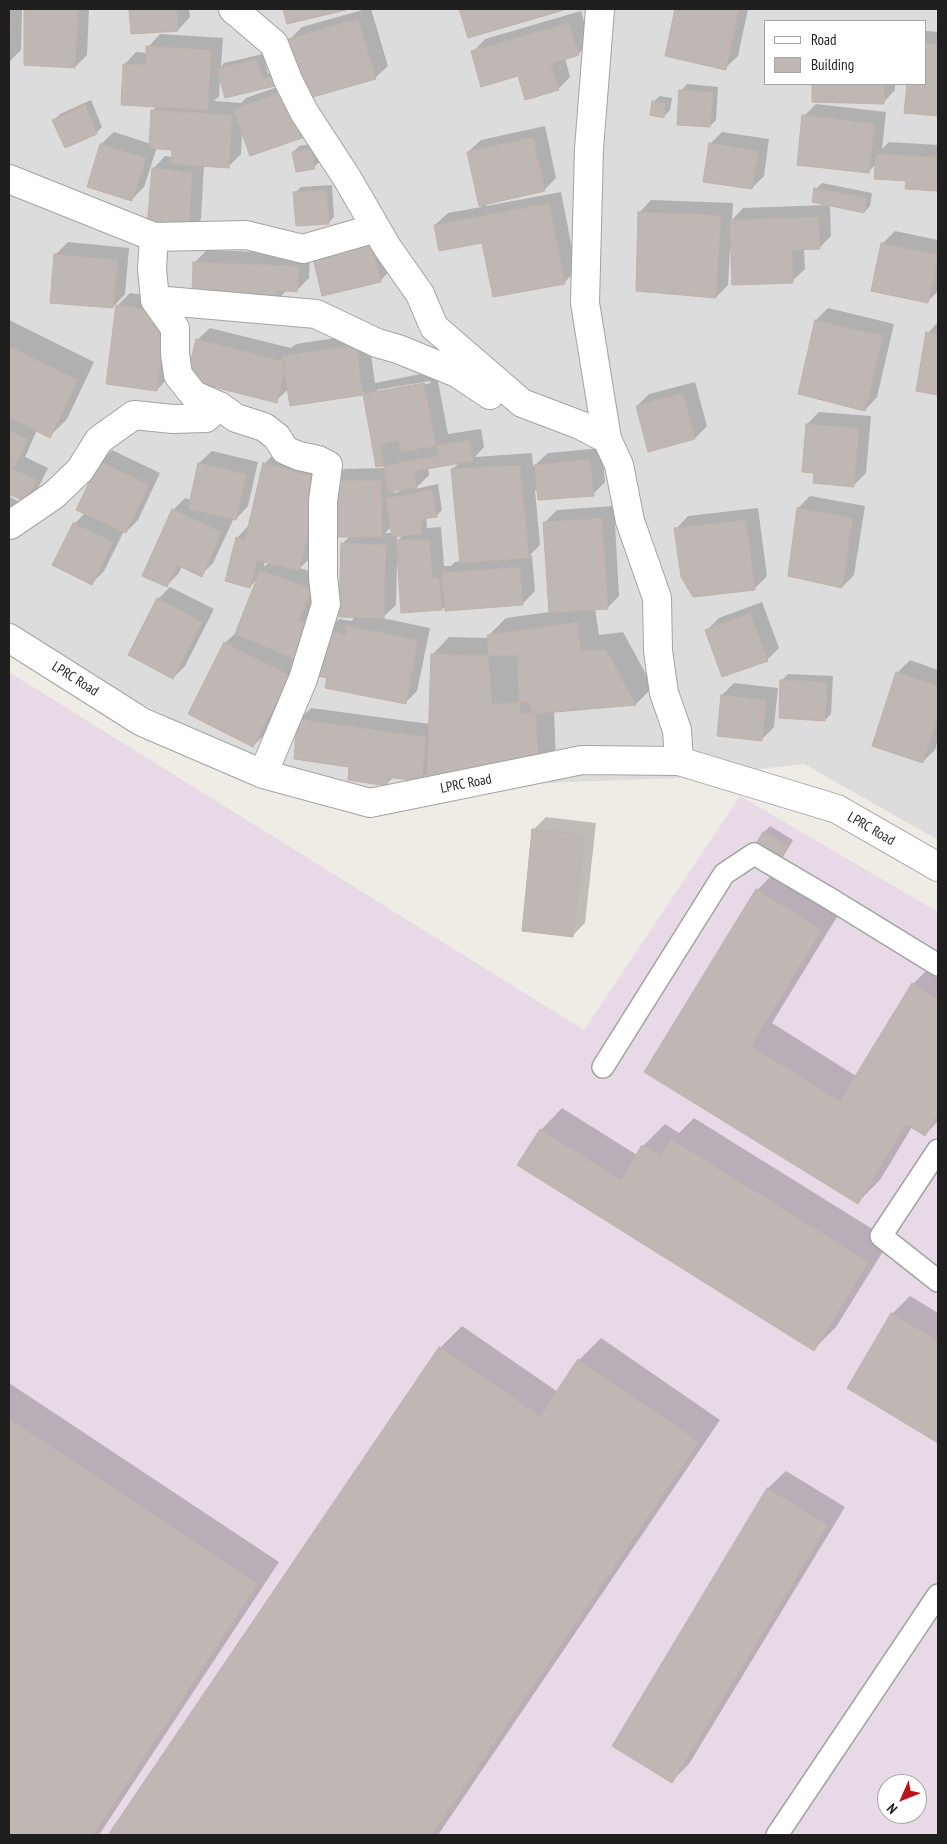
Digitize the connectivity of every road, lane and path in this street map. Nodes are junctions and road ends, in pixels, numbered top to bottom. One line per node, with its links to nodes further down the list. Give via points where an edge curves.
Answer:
1 (234, 9): 4 (street, via 274,44 304,112)
2 (600, 9): 9 (street, via 589,149 584,304)
3 (9, 179): 5 (street)
4 (376, 228): 5 (street, via 303,249 246,235); 8 (street, via 420,294 434,327 522,403)
5 (154, 237): 6 (street, via 152,269)
6 (155, 300): 7 (street, via 175,328 178,375 194,395); 8 (street, via 316,314 377,343 457,373 533,424 555,429)
7 (219, 406): 10 (street, via 206,418 134,415 99,440 80,470 54,495); 13 (street, via 236,418 264,427 277,437 285,450 328,465 323,501 326,604 303,679)
8 (580, 425): 9 (street)
9 (607, 439): 12 (street, via 619,465 630,521 656,598 664,693 677,730)
10 (10, 524)
11 (9, 638): 13 (street, LPRC Road, via 142,722)
12 (679, 760): 13 (street, LPRC Road, via 582,760 370,803); 14 (street, LPRC Road, via 837,809)
13 (263, 774)
14 (938, 867)
15 (938, 965): 16 (lane, via 754,854 724,874)
16 (603, 1067)
17 (938, 1150): 18 (lane, via 881,1236)
18 (938, 1281)
19 (938, 1594): 20 (lane)
20 (777, 1835)

